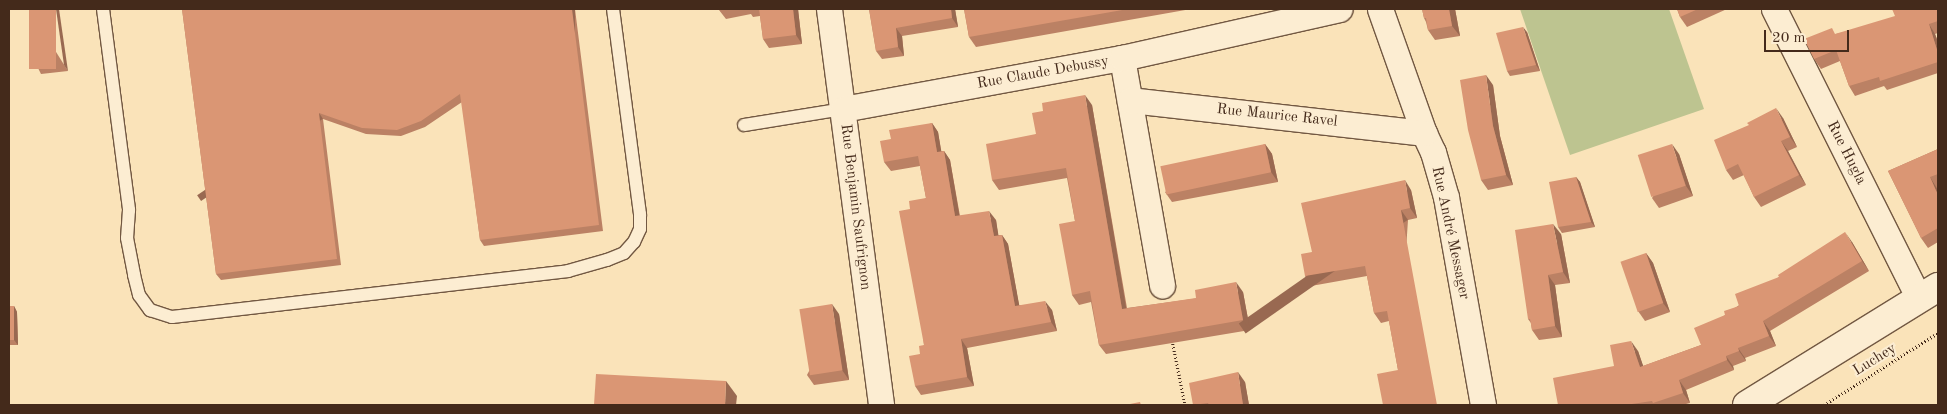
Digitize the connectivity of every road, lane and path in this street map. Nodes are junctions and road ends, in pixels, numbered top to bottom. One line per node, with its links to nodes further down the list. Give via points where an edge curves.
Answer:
1 (103, 9): 2 (lane, via 129,210 128,238 134,275 139,295 150,310 172,317 568,271 624,253 640,229 640,214)
2 (613, 9)
3 (829, 9): 9 (street, Rue Benjamin Saufrignon)
4 (1340, 9): 7 (street, Rue Claude Debussy)
5 (1380, 9): 11 (street, Rue André Messager)
6 (1774, 9): 13 (street, Rue Hugla)
7 (1122, 58): 8 (street); 9 (street, Rue Claude Debussy)
8 (1130, 100): 11 (street, Rue Maurice Ravel); 12 (street)
9 (843, 109): 10 (lane, Rue Claude Debussy); 16 (street, Rue Benjamin Saufrignon)
10 (744, 125)
11 (1424, 133): 18 (street, Rue André Messager, via 1446,197)
12 (1162, 286)
13 (1929, 293): 19 (street)
14 (1171, 332): 17 (path)
15 (1938, 333): 20 (path, Luchey)
16 (880, 405)
17 (1185, 405)
18 (1483, 405)
19 (1747, 405)
20 (1824, 405)

